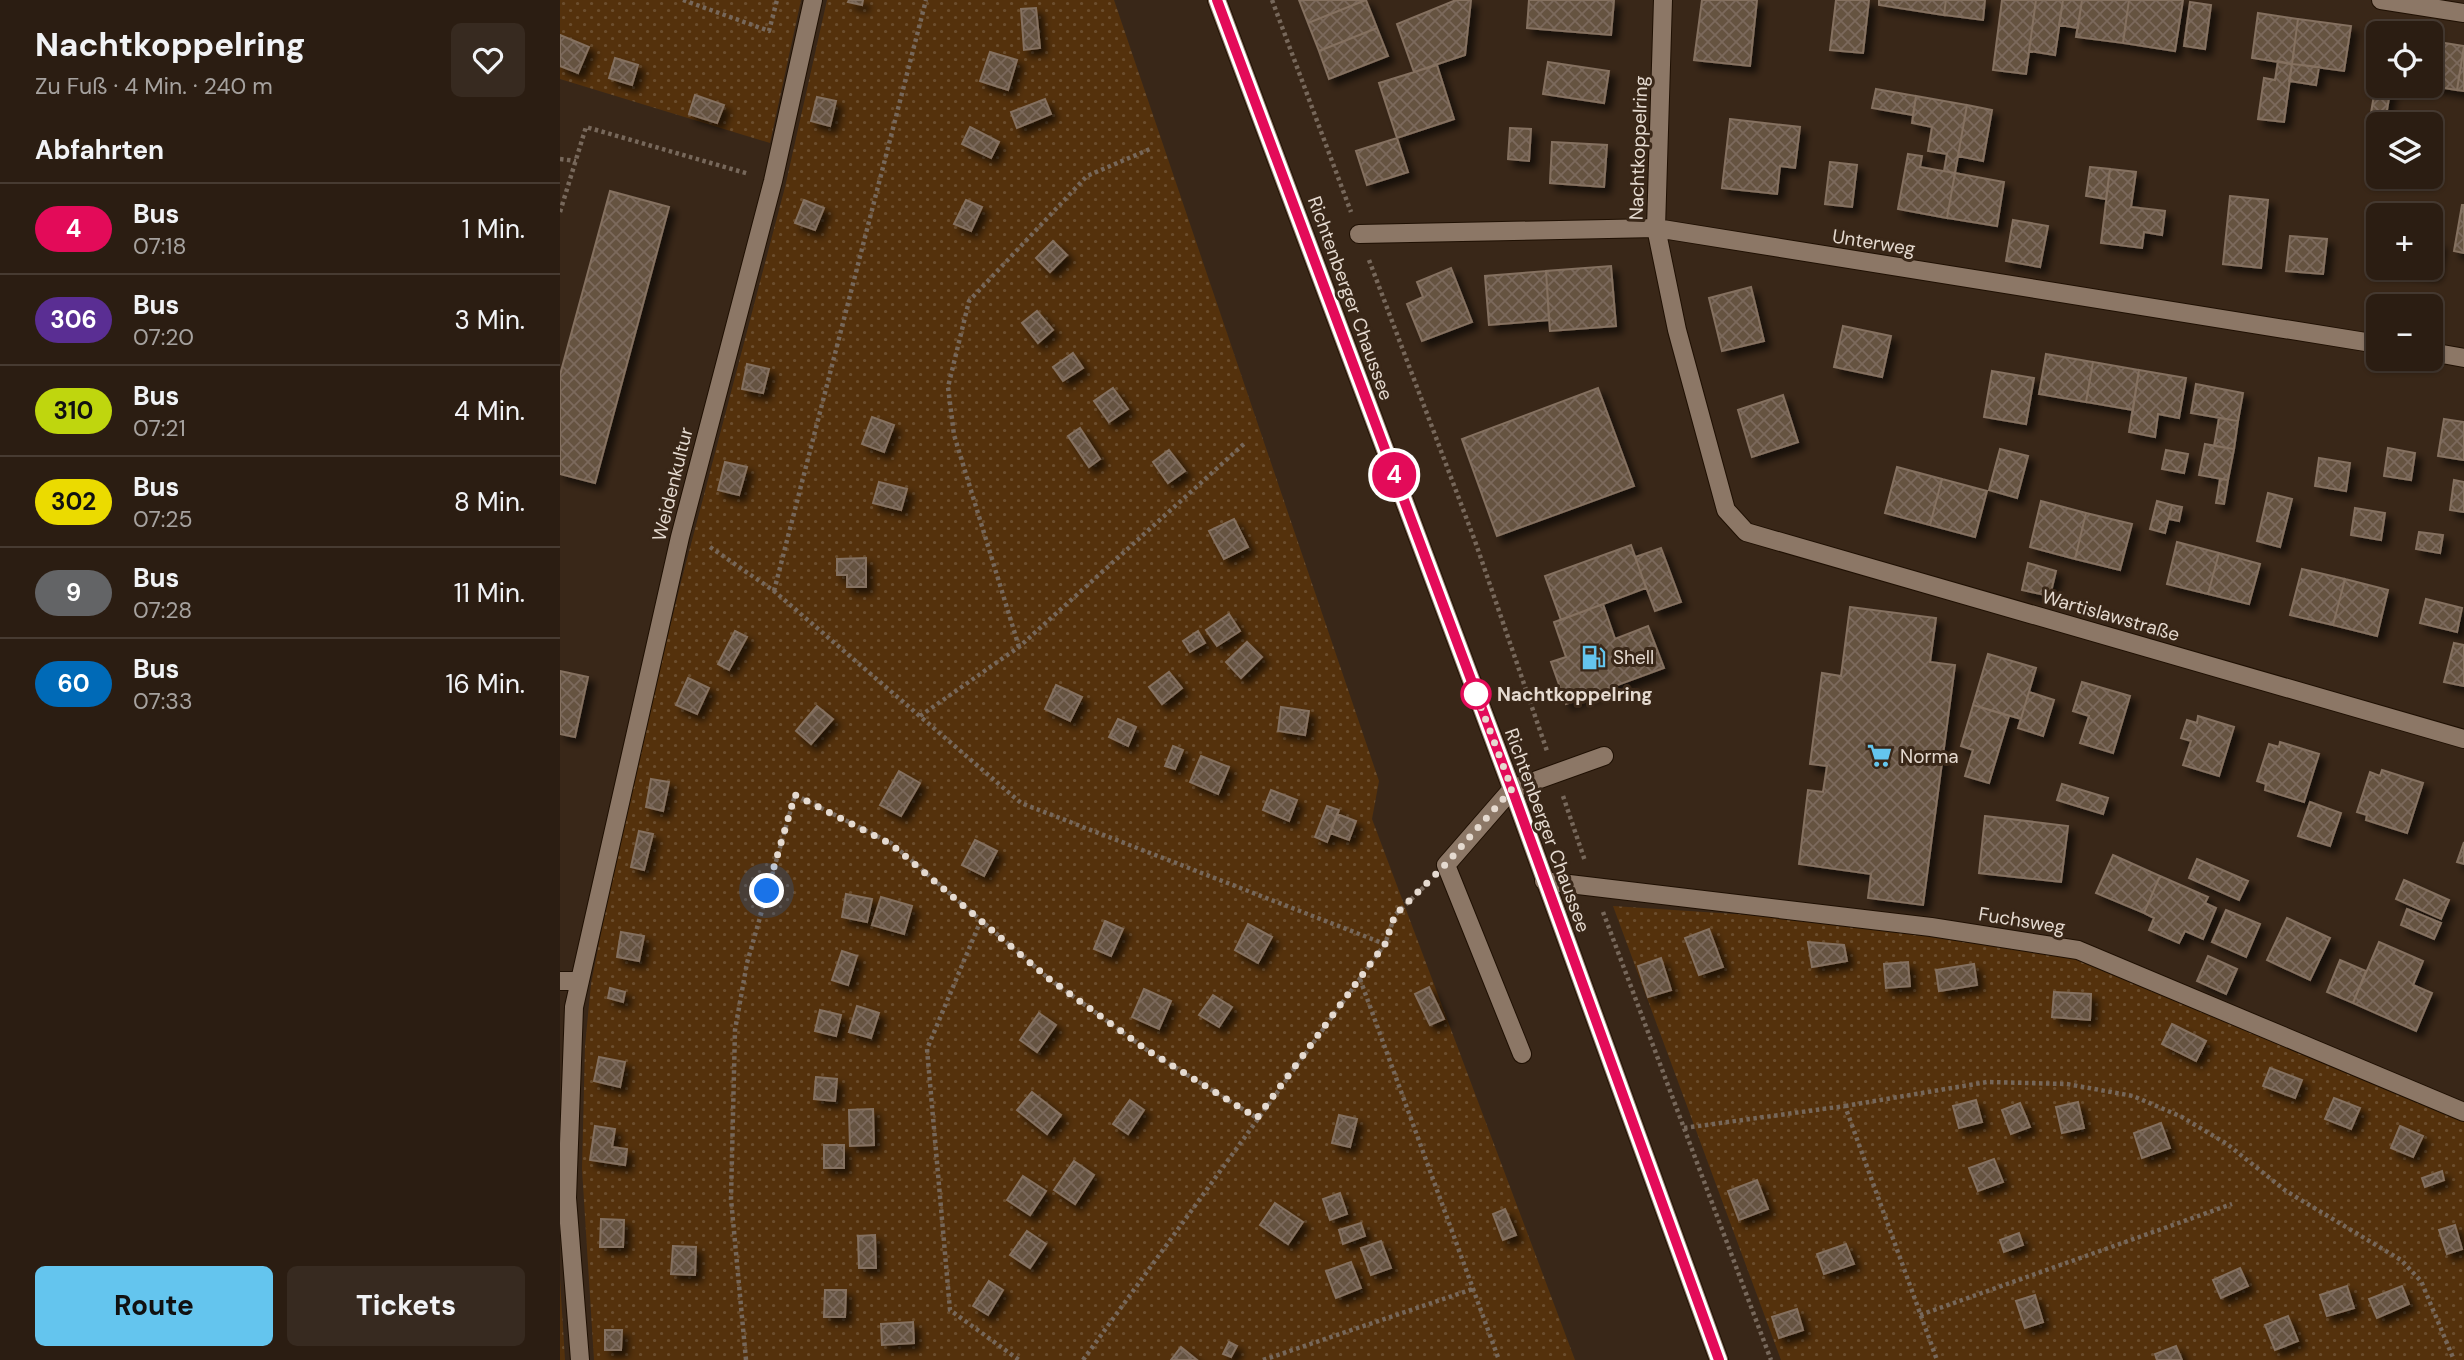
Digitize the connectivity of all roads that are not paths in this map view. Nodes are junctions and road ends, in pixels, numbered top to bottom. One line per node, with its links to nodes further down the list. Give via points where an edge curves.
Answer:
1 (813, 0): 17 (street, Weidenkultur, via 773,181 680,537)
2 (1217, 0): 14 (street, Richtenberger Chaussee)
3 (1663, 0): 6 (street, Nachtkoppelring)
4 (2381, 0): 5 (street)
5 (2464, 13)
6 (1656, 228): 7 (street, Unterweg); 8 (street, Unterweg); 11 (street, Nachtkoppelring, via 1677,330 1726,510)
7 (1359, 234)
8 (2366, 342)
9 (2443, 354): 10 (street)
10 (2464, 358)
11 (1746, 532): 12 (street, Wartislawstraße)
12 (2464, 739)
13 (1604, 756): 14 (street)
14 (1512, 789): 15 (street, Richtenberger Chaussee); 19 (street, via 1446,864)
15 (1544, 881): 20 (street, Fuchsweg, via 1931,927 2078,950); 22 (street, Richtenberger Chaussee)
16 (560, 981): 17 (street)
17 (579, 981): 18 (street, Weidenkultur)
18 (567, 1011): 21 (street, Weidenkultur, via 567,1198)
19 (1522, 1054)
20 (2464, 1112)
21 (580, 1360)
22 (1719, 1360)

